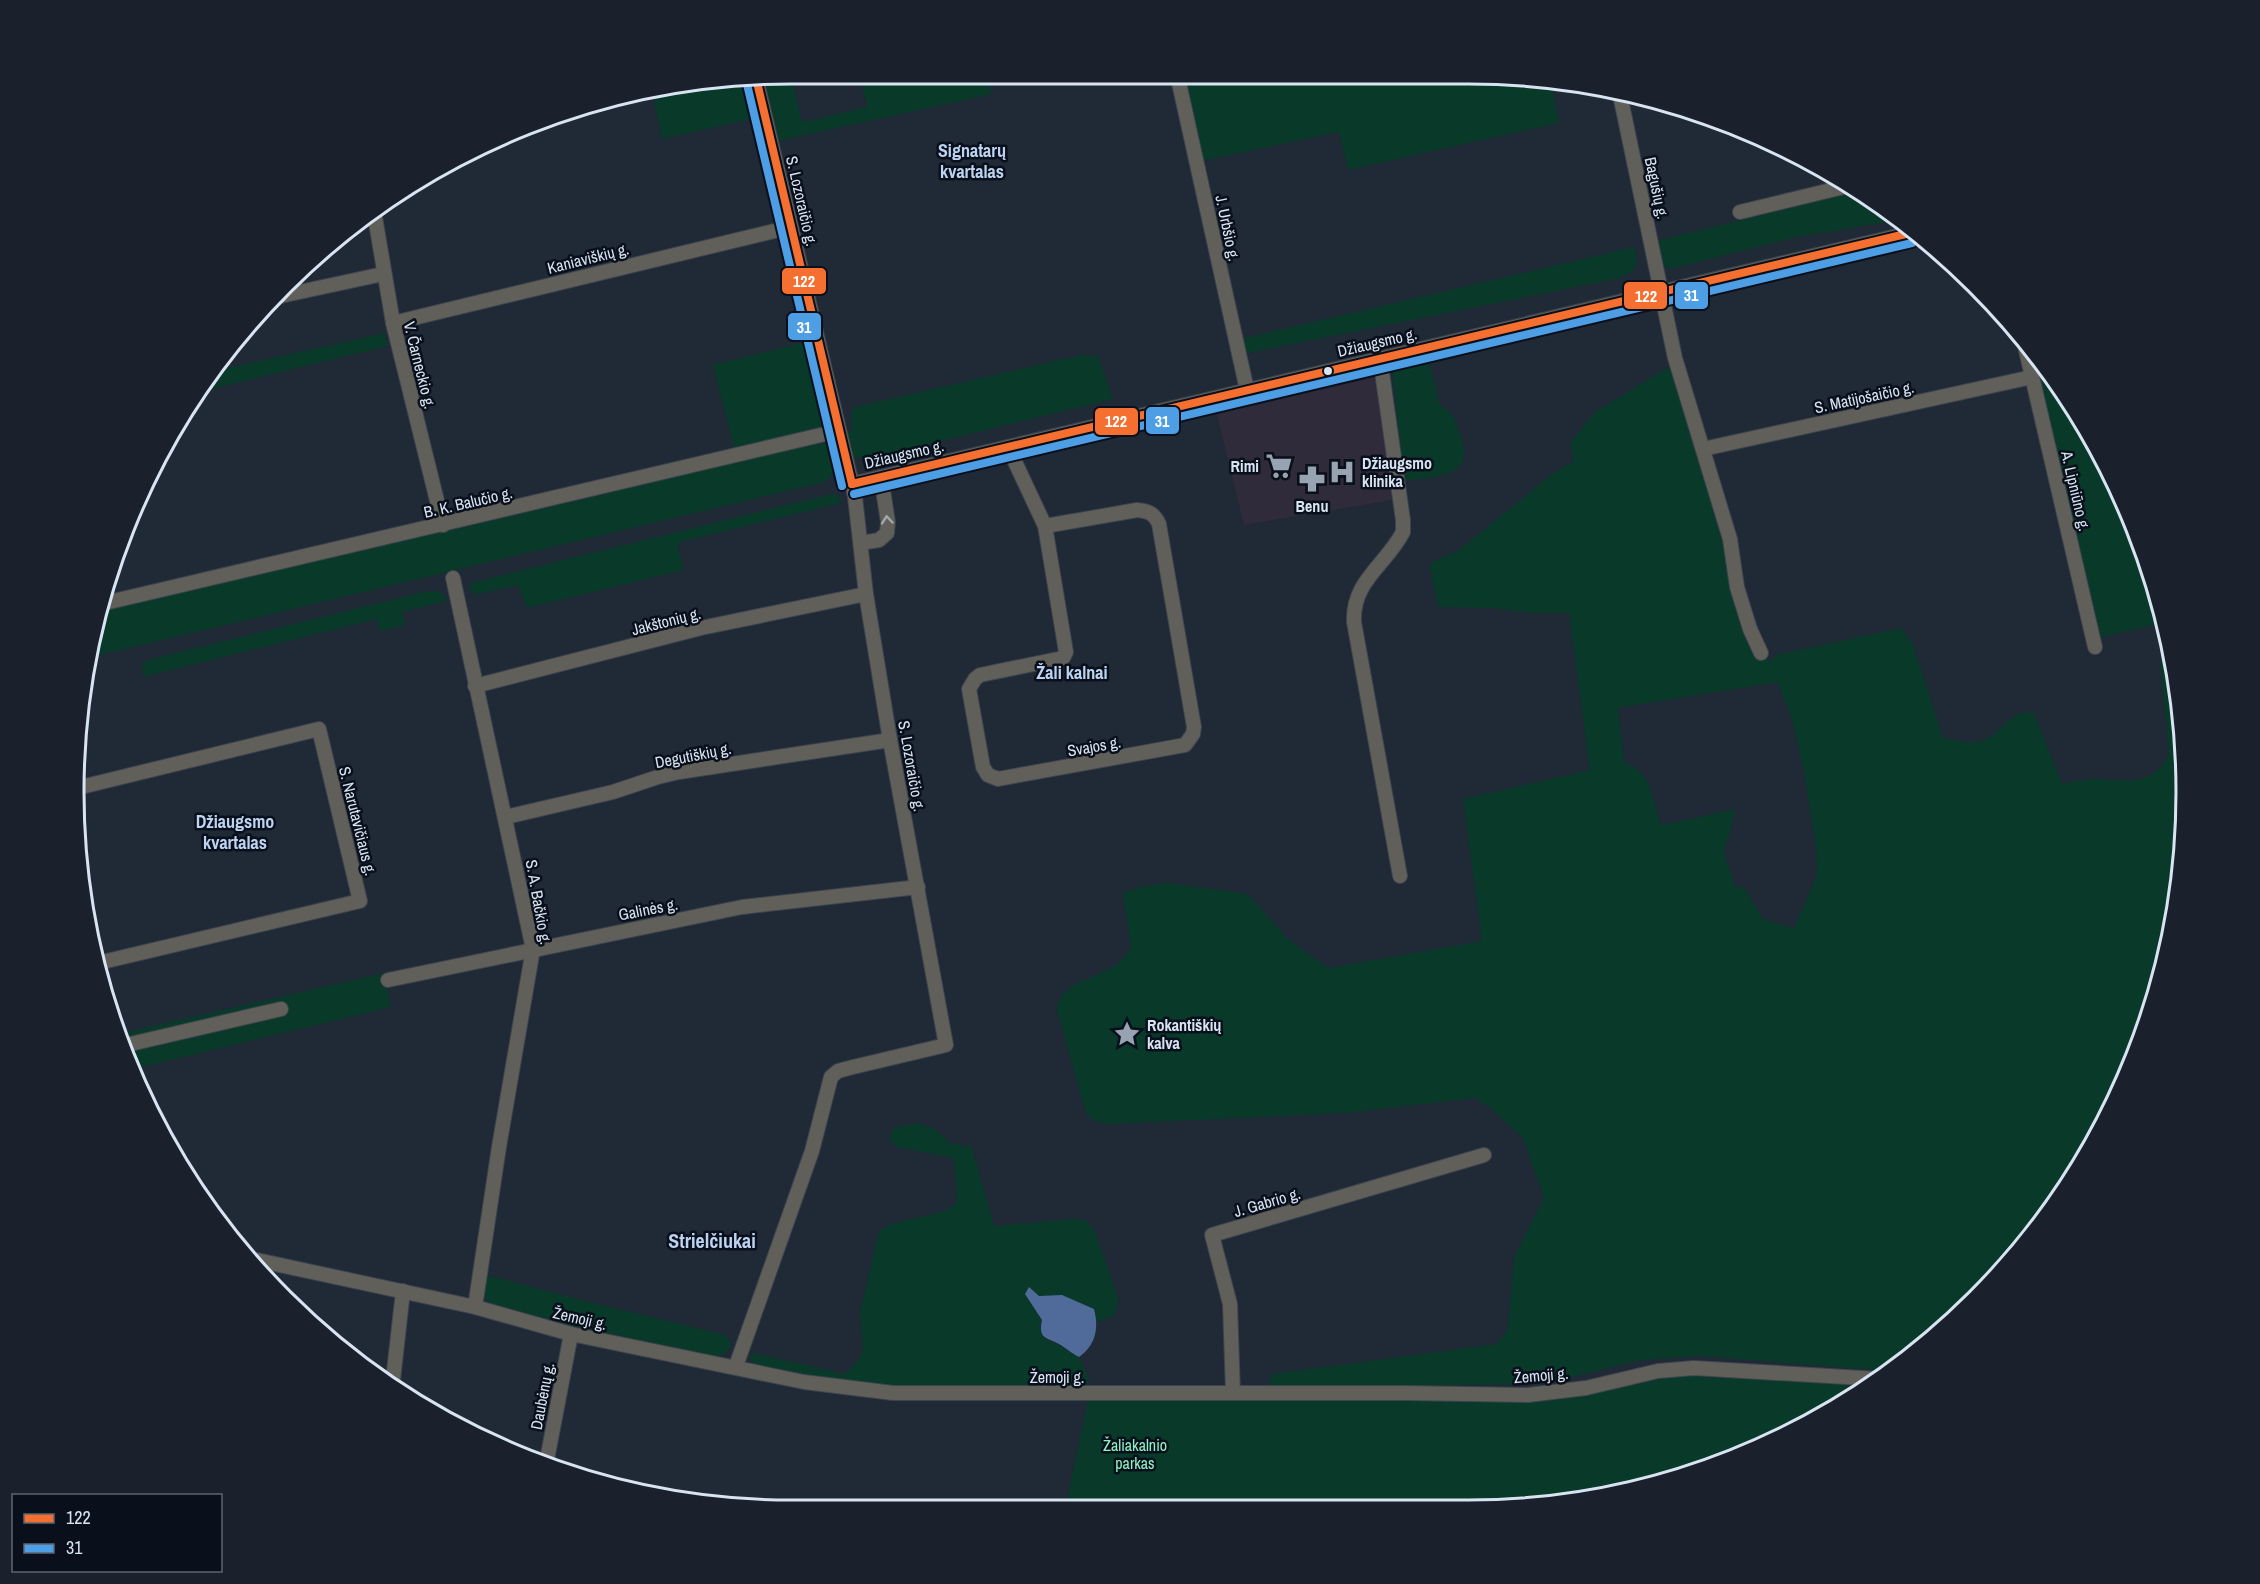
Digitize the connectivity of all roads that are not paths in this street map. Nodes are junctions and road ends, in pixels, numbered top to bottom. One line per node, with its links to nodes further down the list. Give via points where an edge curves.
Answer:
1 (1179, 84): 16 (street, J. Urbšio g.)
2 (758, 85): 7 (street, S. Lozoraičio g.)
3 (1621, 101): 10 (street, Bagušių g.)
4 (1837, 189): 5 (street)
5 (1740, 212)
6 (375, 220): 9 (street, V. Čarneckio g.)
7 (791, 227): 12 (street, Kaniaviškių g.); 17 (street, S. Lozoraičio g.)
8 (1904, 234): 10 (street, Džiaugsmo g.)
9 (383, 274): 11 (street); 12 (street, V. Čarneckio g.)
10 (1661, 293): 13 (street, Džiaugsmo g.); 19 (street, Bagušių g., via 1675,358)
11 (288, 294)
12 (393, 324): 22 (street, V. Čarneckio g.)
13 (1380, 358): 16 (street, Džiaugsmo g.); 34 (street, via 1403,532 1360,589 1353,608)
14 (2028, 358): 15 (street, A. Lipniūno g.)
15 (2032, 377): 19 (street, S. Matijošaičio g.); 28 (street, A. Lipniūno g.)
16 (1247, 390): 18 (street, Džiaugsmo g.)
17 (838, 431): 21 (street, S. Lozoraičio g.); 22 (street, B. K. Balučio g.)
18 (1008, 447): 20 (street, Džiaugsmo g.); 23 (street, Svajos g.)
19 (1703, 449): 29 (street, Bagušių g., via 1730,539 1737,587)
20 (881, 477): 21 (street, Džiaugsmo g.); 24 (street, one-way to 20, via 879,540 887,533)
21 (852, 484): 24 (street, S. Lozoraičio g.)
22 (443, 525): 27 (street, B. K. Balučio g.)
23 (1045, 526): 23 (street, Svajos g., via 1066,652 1063,658 980,675 971,684 982,767 998,779 1185,745 1194,727 1156,518 1151,512 1137,510)
24 (861, 543): 26 (street, S. Lozoraičio g.)
25 (453, 578): 30 (street, S. A. Bačkio g.)
26 (866, 594): 30 (street, Jakštonių g., via 701,628); 31 (street, S. Lozoraičio g.)
27 (110, 602)
28 (2095, 647)
29 (1761, 653)
30 (475, 686): 33 (street, S. A. Bačkio g.)
31 (890, 740): 33 (street, Degutiškių g., via 680,772); 35 (street, S. Lozoraičio g.)
32 (84, 786): 37 (street, S. Narutavičiaus g., via 319,729 360,901)
33 (506, 816): 36 (street, S. A. Bačkio g.)
34 (1400, 876)
35 (918, 887): 36 (street, Galinės g., via 742,907); 46 (street, S. Lozoraičio g., via 946,1045 853,1066 831,1077 812,1152)
36 (533, 949): 38 (street, Galinės g.); 44 (street, S. A. Bačkio g.)
37 (105, 961)
38 (388, 980)
39 (281, 1009): 40 (street)
40 (131, 1044)
41 (1484, 1155): 49 (street, J. Gabrio g., via 1212,1235 1230,1304)
42 (262, 1261): 43 (street, Žemoji g.)
43 (404, 1291): 44 (street, Žemoji g.); 47 (street)
44 (475, 1307): 45 (street, Žemoji g.)
45 (571, 1334): 46 (street, Žemoji g.); 50 (street, Daubėnų g.)
46 (736, 1366): 49 (street, Žemoji g., via 804,1382 893,1393)
47 (393, 1377)
48 (1865, 1378): 49 (street, Žemoji g., via 1694,1368 1528,1395)
49 (1233, 1393)
50 (548, 1456)

